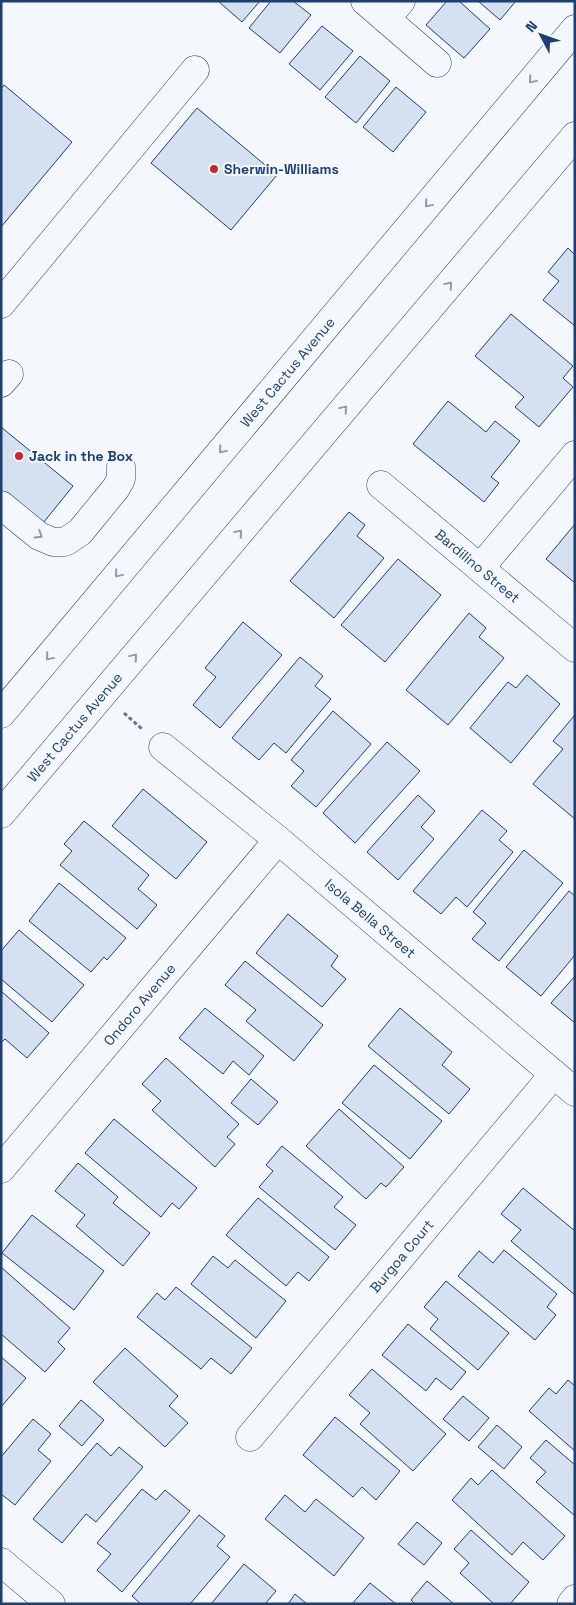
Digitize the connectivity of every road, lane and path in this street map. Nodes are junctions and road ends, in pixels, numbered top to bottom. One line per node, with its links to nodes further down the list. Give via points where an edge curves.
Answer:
1 (365, 1): 2 (street)
2 (393, 10): 4 (street)
3 (575, 29): 14 (street, West Cactus Avenue, one-way to 14)
4 (437, 63)
5 (195, 70): 7 (street)
6 (575, 136): 16 (street, West Cactus Avenue, one-way to 6)
7 (1, 304)
8 (575, 455): 12 (street)
9 (121, 467): 11 (street, one-way to 9, via 39,536 53,542 65,542 80,532 116,488 121,478)
10 (381, 485): 12 (street, Bardilino Street)
11 (1, 505)
12 (480, 568): 13 (street, Bardilino Street)
13 (575, 648)
14 (1, 714)
15 (163, 748): 17 (street, Isola Bella Street)
16 (1, 814)
17 (278, 840): 18 (street, Isola Bella Street); 20 (street, Ondoro Avenue)
18 (554, 1074): 19 (street, Isola Bella Street); 21 (street, Burgoa Court)
19 (575, 1092)
20 (1, 1169)
21 (250, 1437)
22 (1, 1562): 24 (street)
23 (575, 1599): 25 (street)
24 (51, 1604)
25 (571, 1604)

